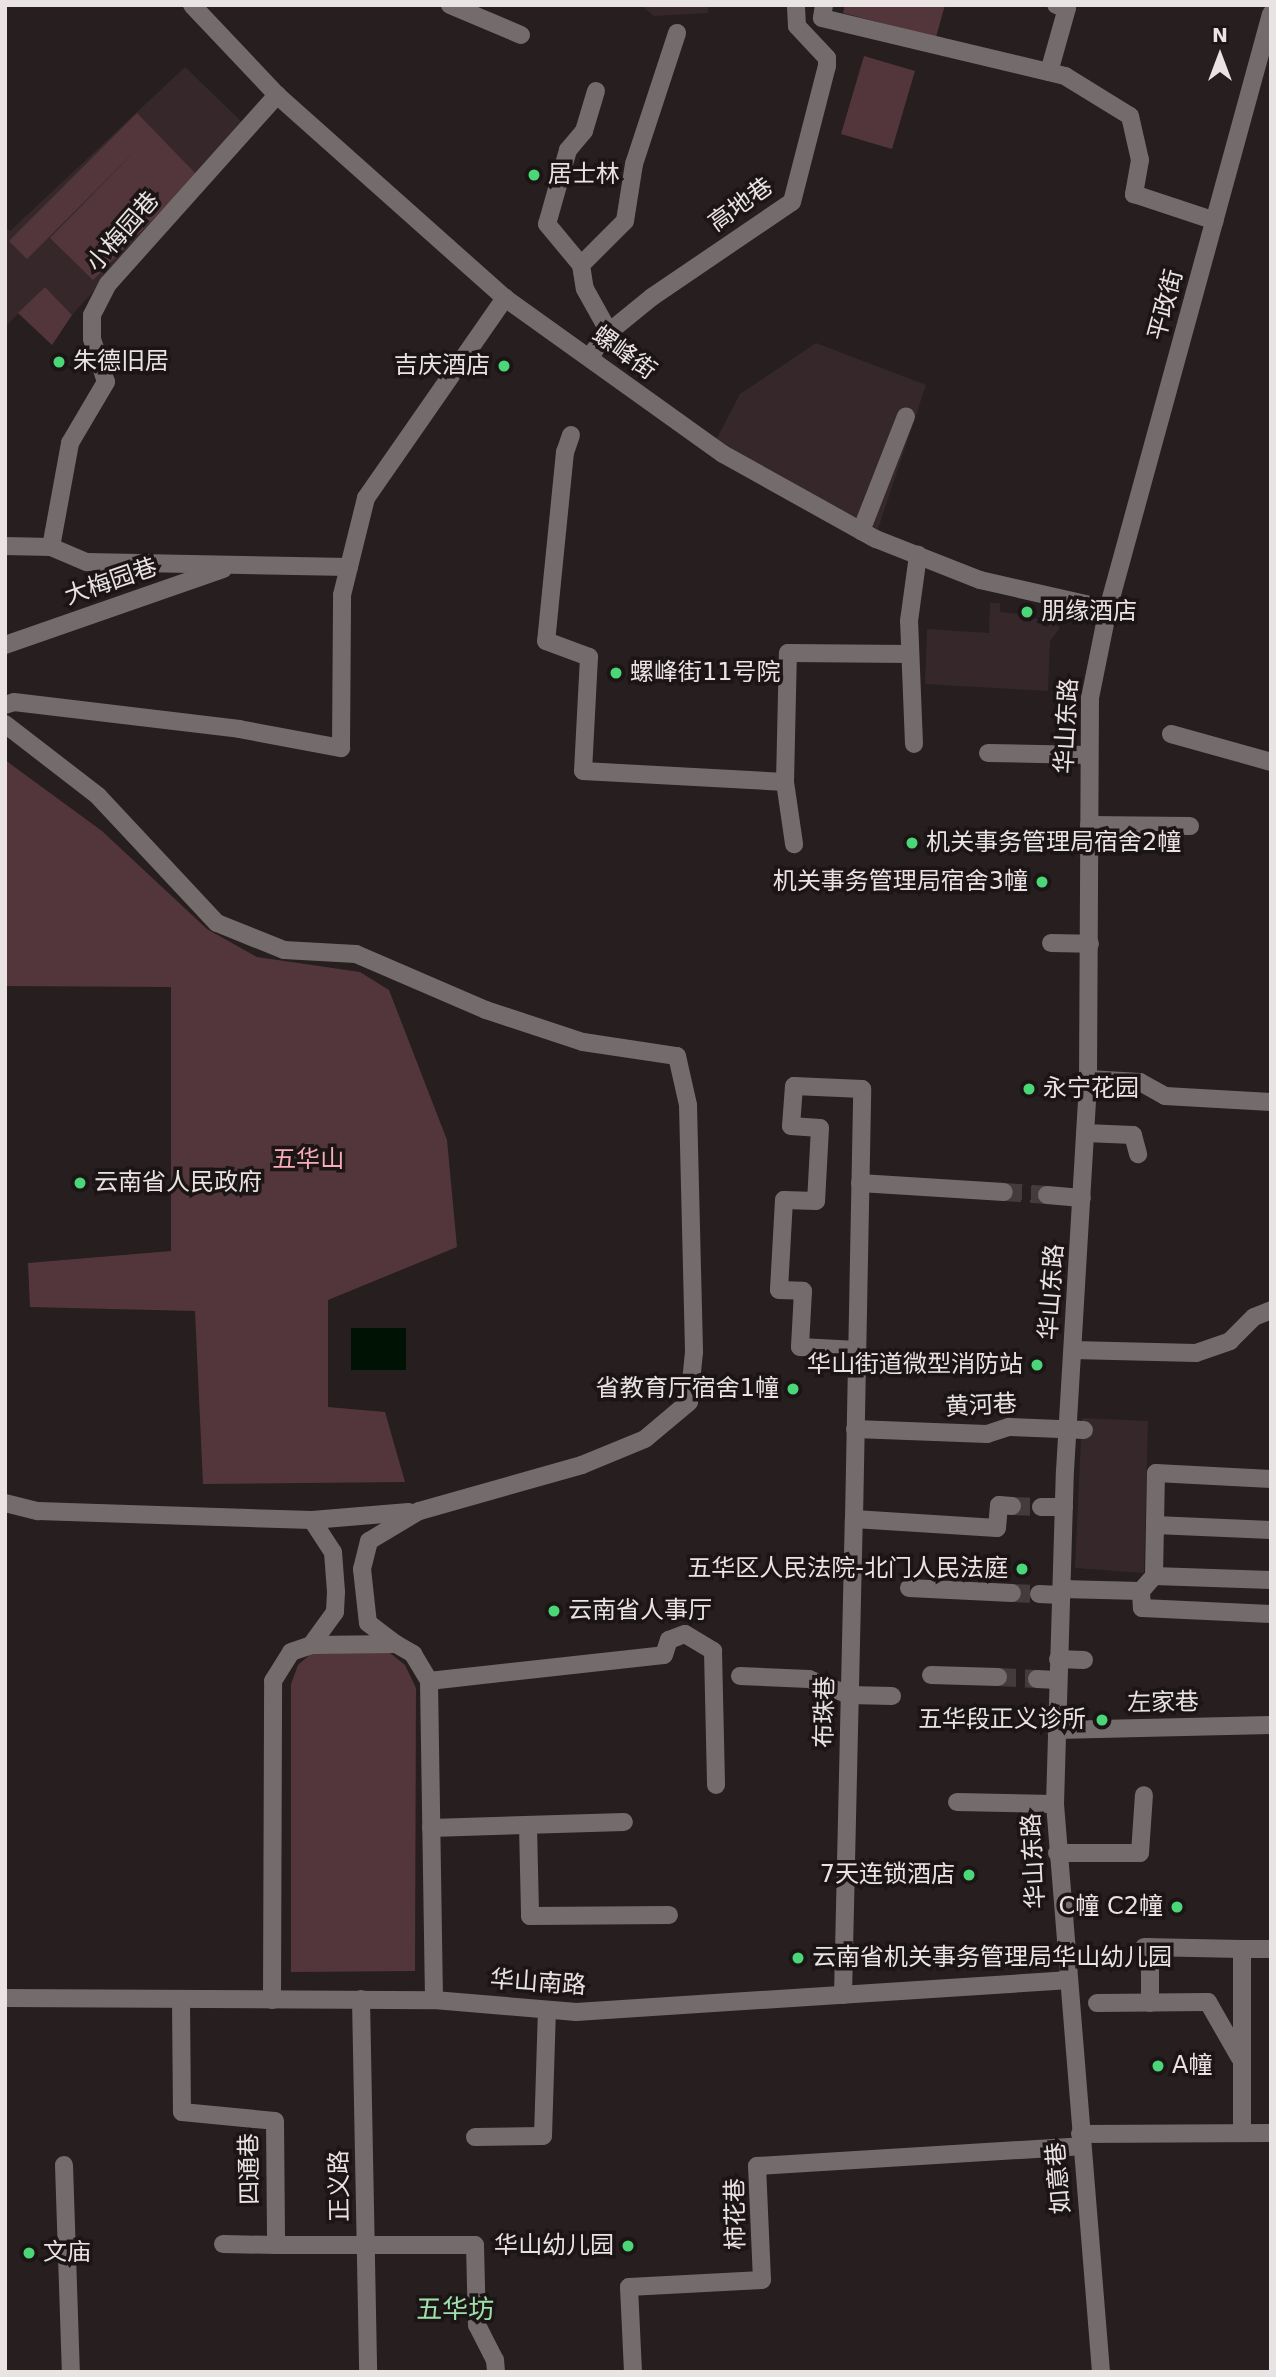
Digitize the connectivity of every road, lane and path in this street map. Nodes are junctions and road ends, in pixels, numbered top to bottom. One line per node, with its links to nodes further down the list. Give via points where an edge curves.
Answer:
1 (192, 5): 11 (street, 螺峰街)
2 (450, 5): 8 (street)
3 (796, 5): 15 (street, 高地巷, via 797,26 827,58 827,66 792,202 680,276)
4 (824, 5): 9 (street, via 822,18)
5 (1056, 5): 9 (street, via 1067,8)
6 (1271, 14): 12 (street, 平政街)
7 (677, 33): 13 (street, via 634,164 625,221)
8 (521, 35)
9 (1049, 72): 12 (street, via 1065,76 1129,116 1140,160 1134,194)
10 (596, 91): 13 (street, via 584,131 568,150 547,224)
11 (277, 95): 14 (street, 螺峰街); 21 (street, 小梅园巷, via 108,284 92,315 92,339 106,382 70,443)
12 (1215, 221): 25 (street, 平政街)
13 (581, 265): 15 (street, via 585,289)
14 (505, 298): 16 (street, 螺峰街); 24 (street, via 366,498)
15 (609, 332): 16 (street, 高地巷)
16 (589, 357): 19 (street, 螺峰街, via 723,454)
17 (906, 416): 19 (street)
18 (571, 435): 35 (street, via 565,453 546,641 589,657 583,772)
19 (861, 531): 22 (street, 螺峰街)
20 (5, 546): 21 (street)
21 (51, 547): 23 (street, via 87,562)
22 (918, 555): 25 (street, 螺峰街, via 980,580); 27 (street, via 910,608)
23 (233, 566): 24 (street); 26 (street, 大梅园巷)
24 (348, 567): 28 (street, via 342,595 341,748 239,729 14,702)
25 (1108, 609): 33 (street, 华山东路, via 1090,698)
26 (5, 645)
27 (910, 654): 31 (street); 35 (street, via 788,653)
28 (5, 705)
29 (5, 724): 59 (street, via 97,796 217,923 285,950 356,954 486,1010 583,1042 677,1056 688,1105 694,1352 689,1402 645,1439 582,1465)
30 (1171, 734): 34 (street)
31 (914, 744)
32 (988, 753): 33 (street)
33 (1088, 755): 36 (street, 华山东路)
34 (1271, 762)
35 (785, 782): 38 (street)
36 (1088, 825): 37 (street); 40 (street, 华山东路)
37 (1190, 826)
38 (794, 844)
39 (1051, 943): 40 (street)
40 (1090, 944): 41 (street, 华山东路)
41 (1088, 1079): 42 (street, via 1140,1082 1165,1096); 43 (street, 华山东路)
42 (1271, 1102)
43 (1086, 1132): 44 (street, via 1133,1135); 48 (street, 华山东路)
44 (1138, 1154)
45 (860, 1184): 46 (street); 50 (street, 布珠巷); 50 (street, 布珠巷, via 862,1089 794,1086 791,1126 820,1128 816,1201 784,1200 779,1290 803,1291 800,1347)
46 (1004, 1192)
47 (1047, 1195): 48 (street)
48 (1082, 1198): 51 (street, 华山东路)
49 (1271, 1310): 51 (street, via 1254,1317 1230,1341 1196,1353)
50 (857, 1350): 52 (street, 布珠巷)
51 (1073, 1350): 53 (street, 华山东路)
52 (855, 1429): 53 (street, 黄河巷, via 987,1434 1009,1427); 60 (street, 布珠巷)
53 (1076, 1430): 58 (street, 华山东路)
54 (1271, 1479): 62 (street, via 1156,1474)
55 (5, 1503): 61 (street, via 38,1511)
56 (1012, 1506): 60 (street, via 999,1505 998,1528)
57 (1041, 1507): 58 (street)
58 (1064, 1507): 68 (street, 华山东路)
59 (419, 1511): 61 (street); 72 (street, via 369,1541 362,1569 368,1623)
60 (854, 1519): 82 (street, 布珠巷)
61 (312, 1520): 73 (street, via 333,1552 336,1592 335,1612)
62 (1155, 1525): 63 (street); 64 (street)
63 (1271, 1530)
64 (1154, 1576): 65 (street); 67 (street)
65 (1271, 1580)
66 (909, 1588): 69 (street)
67 (1141, 1591): 68 (street); 71 (street, via 1142,1608)
68 (1061, 1592): 70 (street); 74 (street, 华山东路)
69 (1012, 1593)
70 (1039, 1594)
71 (1271, 1614)
72 (396, 1644): 73 (street); 81 (street, via 413,1654)
73 (311, 1645): 101 (street, via 291,1652 273,1681)
74 (1058, 1659): 75 (street); 80 (street, 华山东路)
75 (1084, 1660)
76 (931, 1675): 78 (street)
77 (740, 1676): 82 (street, via 809,1679)
78 (998, 1677)
79 (1037, 1679): 80 (street)
80 (1057, 1680): 85 (street, 华山东路)
81 (429, 1681): 86 (street, via 664,1654 669,1640 685,1634 713,1651); 92 (street)
82 (849, 1695): 83 (street); 98 (street, 布珠巷)
83 (892, 1696)
84 (1271, 1725): 85 (street, 左家巷)
85 (1056, 1730): 89 (street, 华山东路)
86 (716, 1785)
87 (1144, 1796): 93 (street, via 1140,1853)
88 (957, 1802): 89 (street)
89 (1055, 1804): 93 (street, 华山东路)
90 (624, 1822): 91 (street)
91 (528, 1825): 92 (street); 94 (street, via 530,1916)
92 (431, 1828): 102 (street)
93 (1057, 1853): 97 (street, 华山东路)
94 (668, 1915)
95 (1242, 1949): 96 (street); 105 (street, via 1147,1948); 107 (street)
96 (1271, 1949)
97 (1066, 1980): 98 (street, 华山南路); 111 (street, 如意巷)
98 (843, 1996): 106 (street, 华山南路)
99 (5, 1998): 103 (street, 华山南路)
100 (361, 1999): 101 (street, 华山南路); 102 (street, 华山南路); 115 (street, 正义路)
101 (272, 2000): 103 (street, 华山南路)
102 (433, 2000): 106 (street, 华山南路)
103 (181, 2001): 114 (street, 四通巷, via 182,2112 275,2121)
104 (1097, 2003): 105 (street)
105 (1150, 2003): 107 (street, via 1208,2002)
106 (547, 2010): 110 (street, via 543,2136)
107 (1242, 2061): 108 (street)
108 (1242, 2130): 109 (street, 柿花巷); 111 (street, 柿花巷)
109 (1271, 2133)
110 (475, 2137)
111 (1080, 2140): 119 (street, 柿花巷, via 757,2166 762,2280 629,2287); 120 (street, 如意巷)
112 (64, 2165): 116 (street)
113 (223, 2244): 114 (street)
114 (276, 2245): 115 (street)
115 (366, 2247): 117 (street, 正义路); 118 (street, via 475,2245 477,2325 495,2360)
116 (71, 2372)
117 (368, 2372)
118 (496, 2372)
119 (633, 2372)
120 (1101, 2372)

